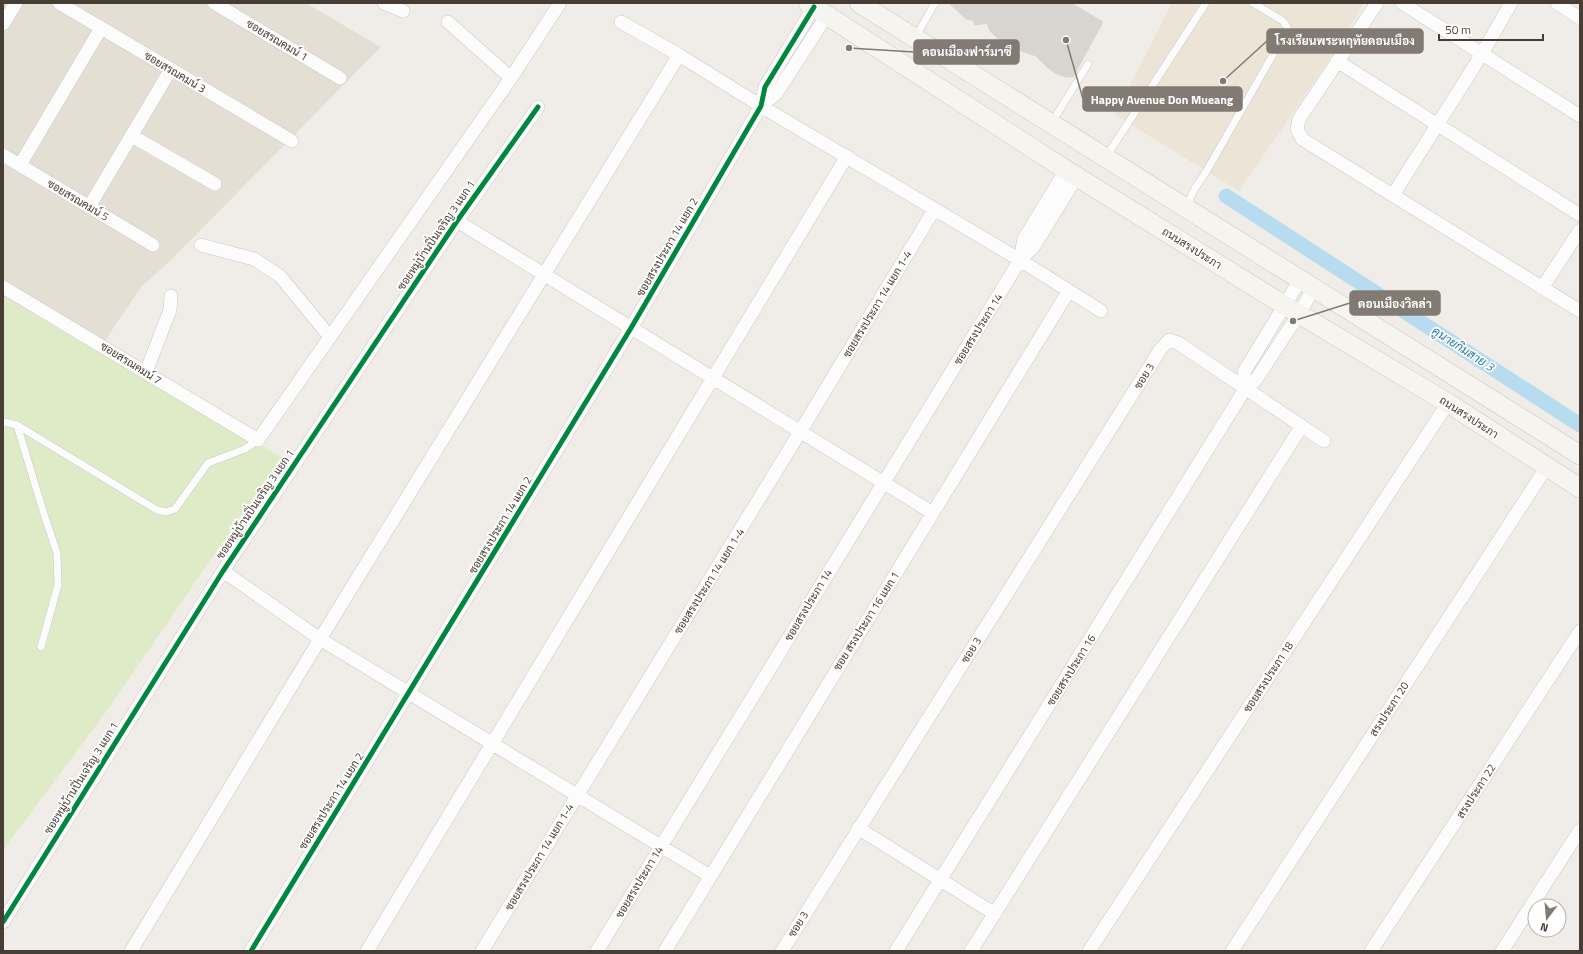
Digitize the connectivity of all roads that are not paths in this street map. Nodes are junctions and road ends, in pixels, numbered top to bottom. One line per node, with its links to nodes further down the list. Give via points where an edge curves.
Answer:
1 (16, 3): 19 (street)
2 (59, 3): 20 (street, ซอยสรณคมน์ 3)
3 (214, 3): 27 (street, ซอยสรณคมน์ 1)
4 (384, 3): 15 (street)
5 (560, 3): 28 (street)
6 (859, 3): 21 (main road)
7 (935, 3): 21 (lane)
8 (1206, 3): 38 (lane)
9 (1253, 3): 44 (lane, via 1283,21 1287,27 1286,32)
10 (1377, 3): 24 (street)
11 (1402, 3): 22 (street)
12 (1511, 3): 22 (street)
13 (1557, 3): 16 (street)
14 (816, 8): 29 (street, via 776,94); 40 (main road, ถนนสรงประภา)
15 (403, 11)
16 (1580, 18)
17 (448, 22): 28 (street)
18 (621, 22): 23 (street)
19 (3, 24)
20 (101, 28): 26 (street, ซอยสรณคมน์ 3); 39 (street)
21 (915, 38): 32 (main road)
22 (1482, 54): 31 (street); 33 (street)
23 (679, 55): 29 (street); 52 (street)
24 (1336, 61): 33 (street); 42 (street, via 1299,119 1297,129 1302,139)
25 (1088, 64): 32 (lane)
26 (171, 69): 34 (street); 35 (street, ซอยสรณคมน์ 3)
27 (340, 78)
28 (511, 78): 62 (street)
29 (760, 106): 37 (street); 61 (street, ซอยสรงประภา 14 แยก 2)
30 (538, 107): 47 (street, ซอยหมู่บ้านปิ่นเจริญ 3 แยก 1)
31 (1580, 116)
32 (1051, 124): 38 (main road)
33 (1438, 126): 42 (street); 46 (street)
34 (132, 136): 41 (street); 43 (street)
35 (292, 141)
36 (3, 155): 39 (street, ซอยสรณคมน์ 5)
37 (847, 156): 45 (street); 64 (street)
38 (1105, 158): 44 (main road)
39 (20, 165): 43 (street, ซอยสรณคมน์ 5)
40 (1072, 173): 51 (street, ซอยสรงประภา 14, via 1034,246); 58 (main road, ถนนสรงประภา)
41 (215, 184)
42 (1393, 195): 55 (street)
43 (89, 207): 49 (street, ซอยสรณคมน์ 5)
44 (1186, 207): 53 (main road)
45 (934, 210): 51 (street); 70 (street, ซอยสรงประภา 14 แยก 1-4)
46 (1580, 215)
47 (457, 221): 52 (street); 78 (street, ซอยหมู่บ้านปิ่นเจริญ 3 แยก 1)
48 (1580, 230): 55 (street)
49 (153, 245)
50 (201, 245): 62 (street, via 254,259 280,276)
51 (1020, 260): 56 (street); 75 (street, ซอยสรงประภา 14)
52 (543, 276): 61 (street); 80 (street)
53 (1306, 284): 58 (street, ซอยสรงประภา 16); 73 (main road)
54 (3, 287): 63 (street, ซอยสรณคมน์ 7)
55 (1542, 288): 59 (street)
56 (1068, 292): 60 (street); 77 (street, ซอย สรงประภา 16 แยก 1)
57 (171, 296): 63 (street, via 170,310)
58 (1292, 310): 65 (street, ซอยสรงประภา 16, via 1255,381); 66 (main road, ถนนสรงประภา)
59 (1580, 311)
60 (1101, 312)
61 (631, 328): 64 (street); 82 (street, ซอยสรงประภา 14 แยก 2)
62 (330, 336): 71 (street)
63 (146, 372): 71 (street, ซอยสรณคมน์ 7)
64 (713, 378): 70 (street); 83 (street)
65 (1245, 389): 69 (street); 85 (street, ซอย 3, via 1178,344 1169,340 1160,350); 89 (street, ซอยสรงประภา 16)
66 (1448, 403): 74 (main road, ถนนสรงประภา); 101 (street, ซอยสรงประภา 18)
67 (3, 422): 68 (lane)
68 (17, 425): 71 (lane, via 157,510 166,512 176,509 208,463 245,449); 81 (lane, via 58,553 58,585)
69 (1301, 427): 72 (street); 90 (street)
70 (800, 432): 75 (street); 84 (street, ซอยสรงประภา 14 แยก 1-4)
71 (258, 440)
72 (1324, 441)
73 (1580, 454)
74 (1546, 468): 76 (main road, ถนนสรงประภา); 102 (street, สรงประภา 20)
75 (884, 481): 77 (street); 87 (street, ซอยสรงประภา 14)
76 (1580, 488)
77 (933, 512): 88 (street, ซอย สรงประภา 16 แยก 1)
78 (223, 570): 80 (street); 91 (street, ซอยหมู่บ้านปิ่นเจริญ 3 แยก 1)
79 (1580, 631): 103 (street, สรงประภา 22)
80 (320, 639): 82 (street); 92 (street)
81 (41, 647)
82 (409, 693): 83 (street); 93 (street, ซอยสรงประภา 14 แยก 2)
83 (493, 744): 84 (street); 94 (street)
84 (577, 795): 87 (street); 95 (street, ซอยสรงประภา 14 แยก 1-4)
85 (858, 828): 89 (street); 98 (street, ซอย 3)
86 (1580, 830): 104 (street)
87 (661, 846): 88 (street); 96 (street, ซอยสรงประภา 14)
88 (710, 876): 97 (street, ซอย สรงประภา 16 แยก 1)
89 (940, 879): 90 (street); 99 (street, ซอยสรงประภา 16)
90 (995, 914): 100 (street)
91 (3, 922)
92 (131, 951)
93 (251, 951)
94 (367, 951)
95 (482, 951)
96 (597, 951)
97 (665, 951)
98 (782, 951)
99 (896, 951)
100 (971, 951)
101 (1088, 951)
102 (1232, 951)
103 (1371, 951)
104 (1502, 951)

